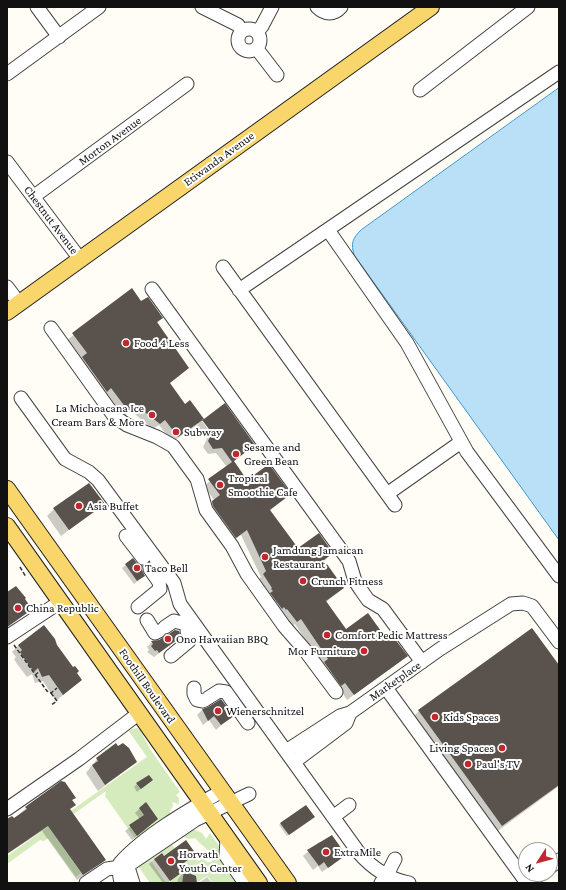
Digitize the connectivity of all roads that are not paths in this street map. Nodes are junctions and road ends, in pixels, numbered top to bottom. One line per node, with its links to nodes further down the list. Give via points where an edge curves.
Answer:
1 (37, 7): 11 (street)
2 (99, 7): 11 (street)
3 (202, 7): 9 (street, via 238,25)
4 (272, 7): 10 (street)
5 (318, 7): 6 (street, via 321,11 330,13)
6 (341, 7)
7 (431, 7): 21 (main road, Etiwanda Avenue)
8 (528, 7): 17 (street)
9 (242, 31): 10 (street, via 250,29); 12 (street, via 238,37 240,48 246,52)
10 (256, 32): 12 (street, via 260,42)
11 (59, 37): 14 (street)
12 (257, 48): 15 (street)
13 (559, 72): 20 (street)
14 (7, 74)
15 (277, 74)
16 (187, 84): 19 (street, Morton Avenue)
17 (420, 90)
18 (7, 162): 19 (street, Chestnut Avenue)
19 (33, 197): 21 (street, Chestnut Avenue)
20 (328, 230): 25 (street); 29 (street, via 407,343)
21 (80, 259): 26 (main road, Etiwanda Avenue)
22 (222, 267): 25 (street)
23 (7, 287): 26 (street)
24 (152, 289): 40 (street, via 350,561 355,581 368,600 383,609)
25 (239, 290): 29 (street, via 391,500)
26 (13, 308)
27 (51, 328): 43 (street, via 114,416 127,425 173,446 197,479 206,510 232,546 247,574)
28 (21, 398): 47 (street, via 65,459 98,480 174,583 180,604)
29 (461, 442): 33 (street)
30 (7, 489): 50 (main road, Foothill Boulevard)
31 (8, 531): 34 (main road, Foothill Boulevard)
32 (126, 536): 35 (street, via 159,582 160,589)
33 (559, 576)
34 (60, 602): 37 (street); 45 (main road, Foothill Boulevard)
35 (138, 607)
36 (147, 620): 39 (street, via 154,633 174,621 184,627 190,635 189,641)
37 (9, 640)
38 (559, 642): 40 (street, Marketplace, via 532,606 523,603 511,604)
39 (170, 656)
40 (422, 662): 42 (street, Marketplace)
41 (194, 688): 46 (street, via 197,700 202,701 219,691 226,692)
42 (386, 688): 44 (street, Marketplace); 64 (street)
43 (336, 692)
44 (350, 713): 47 (street, Marketplace, via 340,716); 48 (street, Marketplace, via 346,723)
45 (138, 714): 52 (main road, Foothill Boulevard); 53 (street, via 80,759)
46 (248, 723)
47 (286, 750): 48 (street)
48 (294, 762): 54 (street)
49 (249, 794): 50 (street)
50 (226, 797): 52 (street); 62 (main road, Foothill Boulevard)
51 (349, 805): 54 (street)
52 (206, 808): 56 (street, via 194,821); 58 (main road, Foothill Boulevard)
53 (7, 809)
54 (333, 816): 57 (street, via 368,863)
55 (395, 858): 57 (street)
56 (123, 863): 59 (street, via 106,868); 60 (street); 61 (street)
57 (384, 879): 63 (street)
58 (256, 882)
59 (86, 883)
60 (122, 883)
61 (133, 883)
62 (288, 883)
63 (409, 883)
64 (527, 883)

